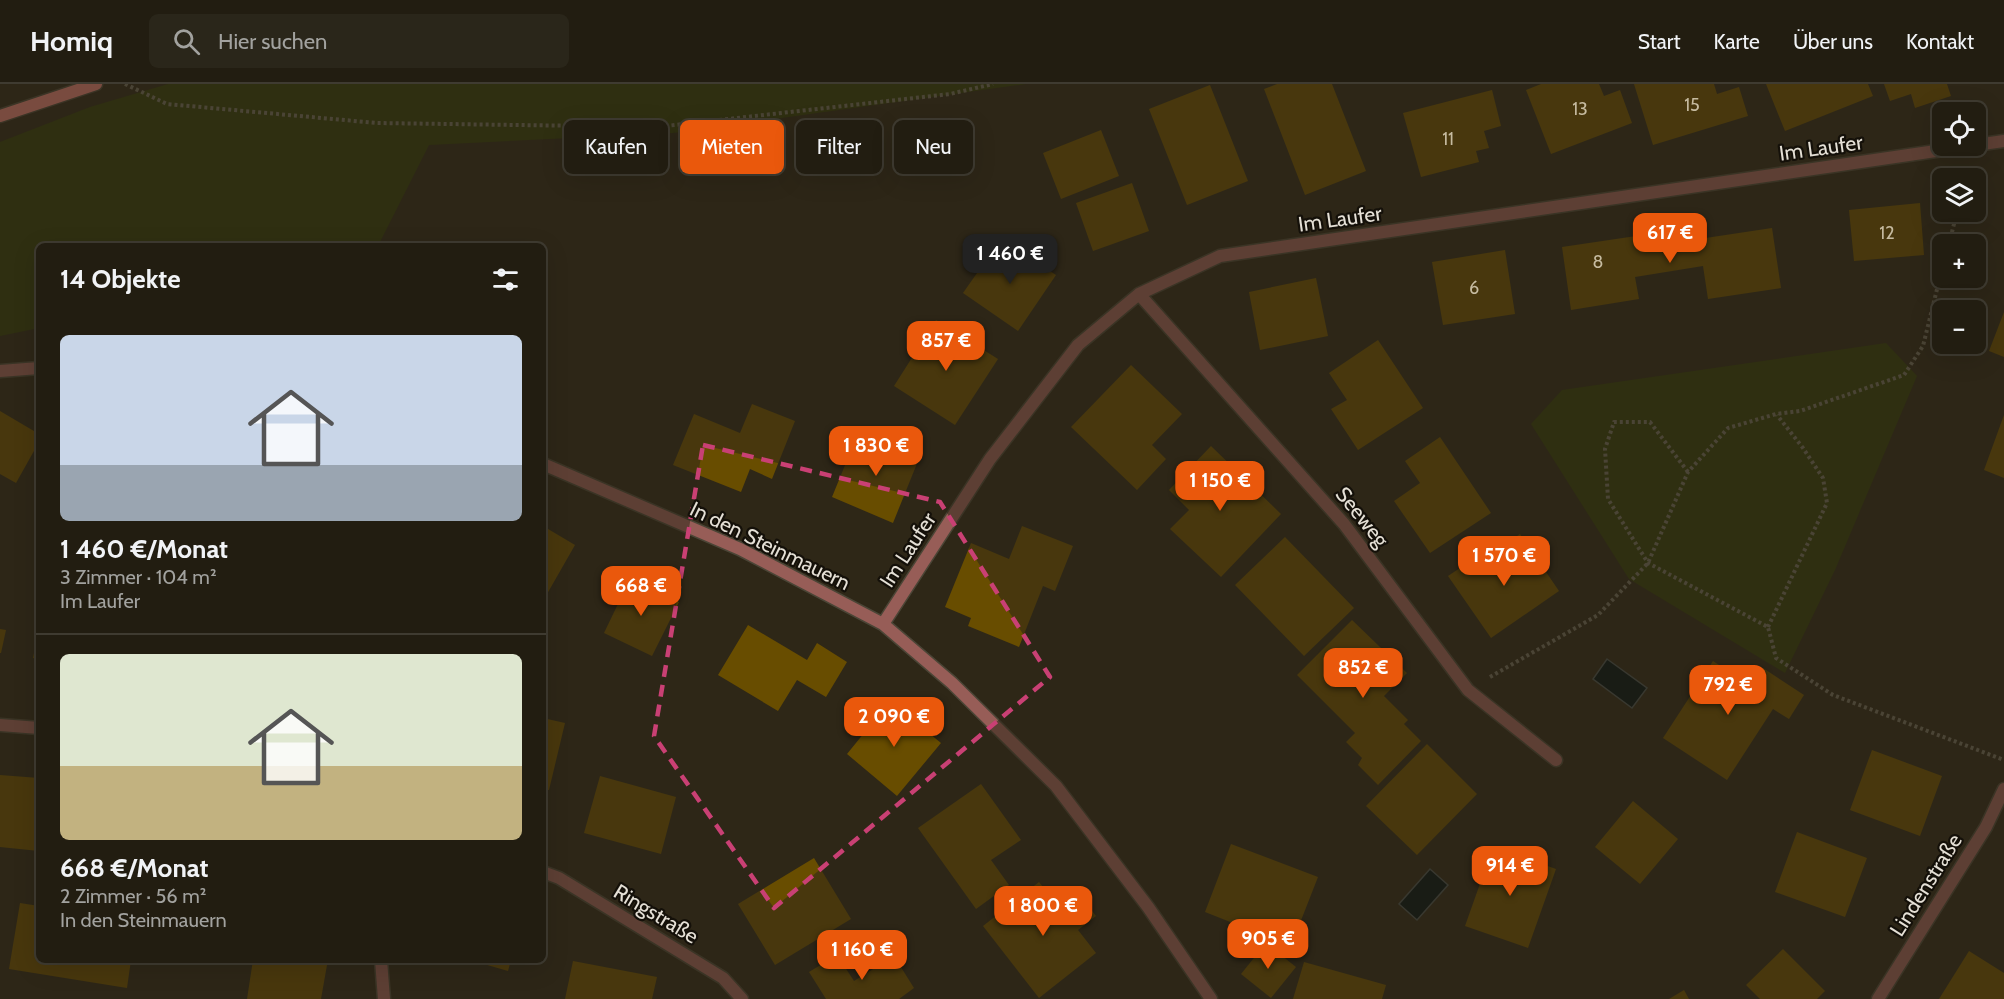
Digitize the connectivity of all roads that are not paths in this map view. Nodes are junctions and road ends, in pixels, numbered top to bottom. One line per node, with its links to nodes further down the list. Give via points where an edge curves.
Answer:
1 (96, 84): 2 (main road)
2 (0, 116)
3 (2004, 141): 4 (street)
4 (1986, 144)
5 (1932, 152): 6 (street, Im Laufer, via 1220,256)
6 (1139, 294): 10 (street, Im Laufer, via 1078,345 990,459); 13 (street, Seeweg, via 1344,524 1468,690)
7 (36, 368): 8 (street)
8 (0, 371)
9 (546, 465): 10 (street, In den Steinmauern, via 740,549)
10 (883, 624): 19 (street, In den Steinmauern, via 952,682 1056,786 1148,906)
11 (0, 725): 12 (street)
12 (36, 728)
13 (1556, 760)
14 (2004, 789): 20 (street, Lindenstraße, via 1986,827)
15 (546, 873): 18 (street, Ringstraße, via 723,978)
16 (381, 963): 17 (street)
17 (384, 999)
18 (742, 999)
19 (1211, 999)
20 (1878, 999)

